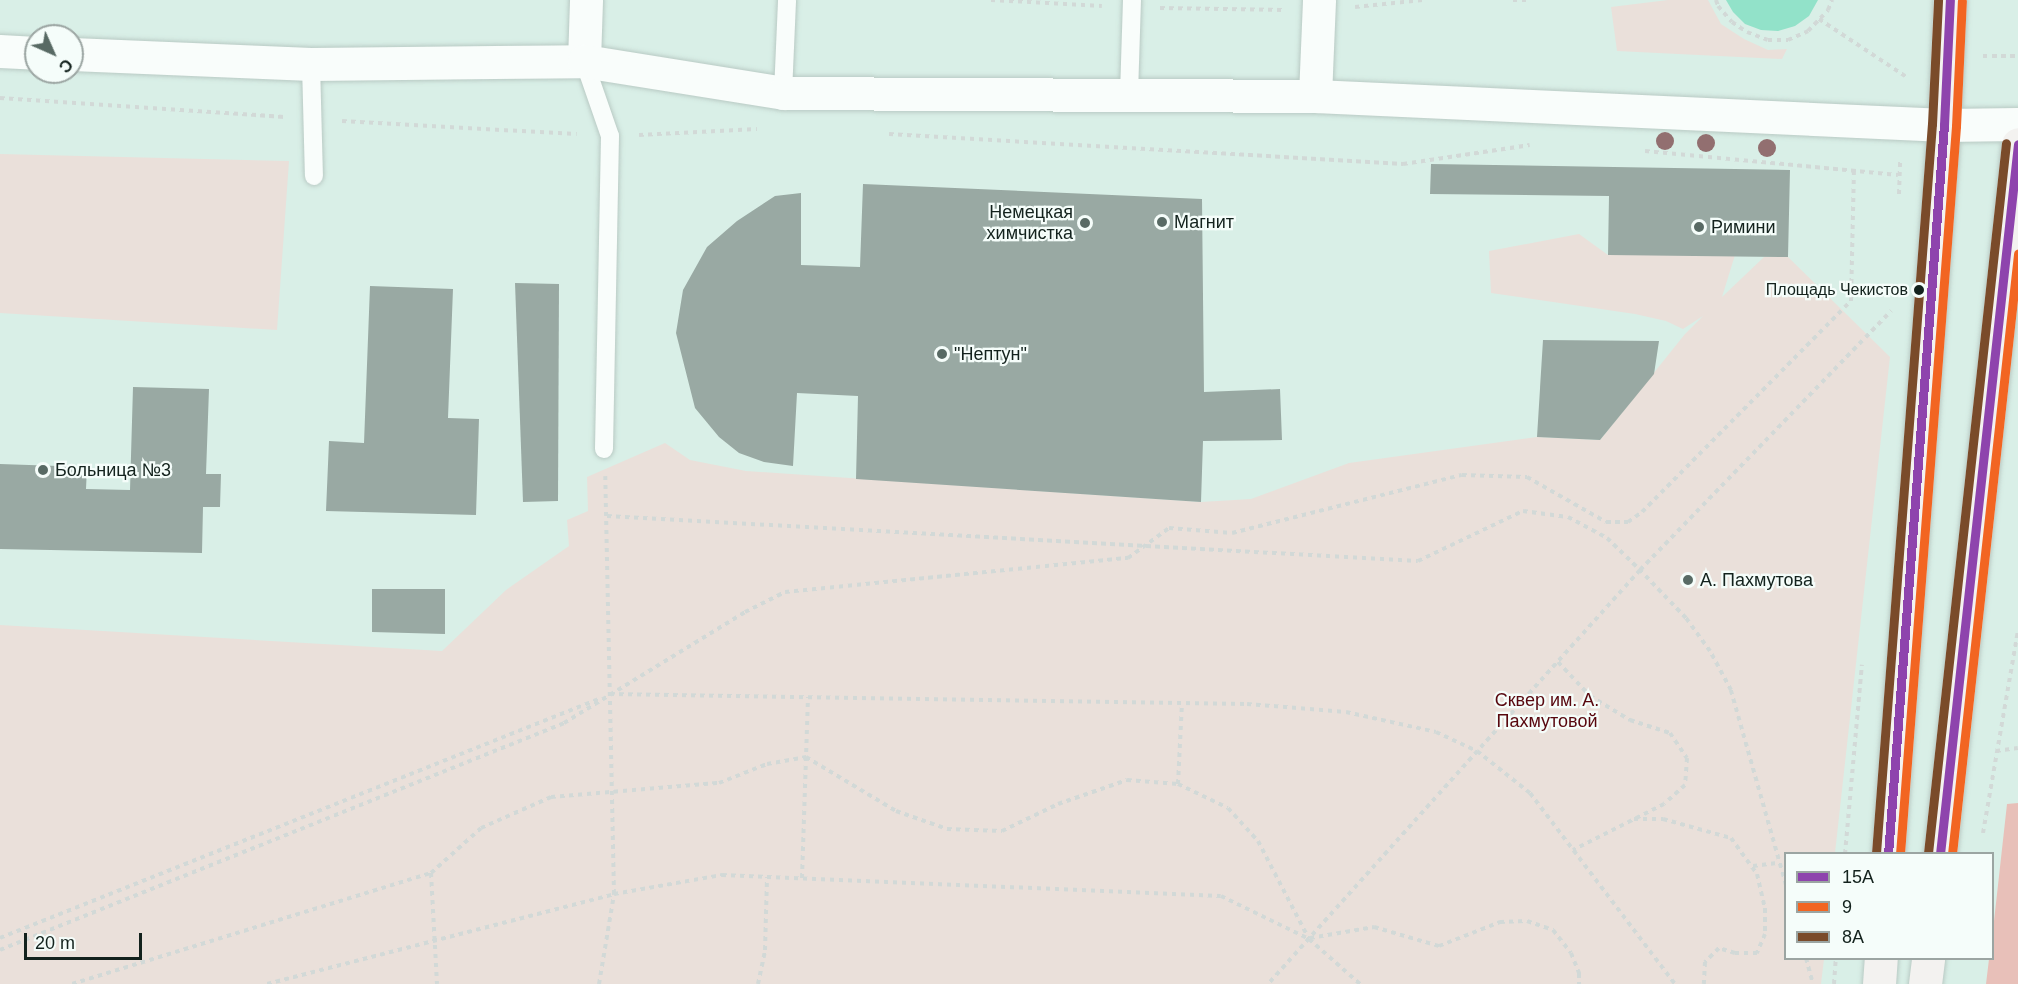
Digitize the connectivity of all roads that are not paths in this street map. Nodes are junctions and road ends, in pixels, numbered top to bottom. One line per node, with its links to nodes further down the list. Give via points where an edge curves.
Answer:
1 (586, 0): 9 (main road)
2 (787, 0): 11 (lane)
3 (1132, 0): 12 (lane)
4 (1950, 0): 15 (main road)
5 (1319, 5): 13 (main road)
6 (0, 51): 7 (main road)
7 (24, 52)
8 (84, 55): 10 (main road)
9 (584, 61): 10 (main road); 11 (main road); 18 (lane, via 610,136)
10 (311, 64): 17 (lane)
11 (783, 93): 12 (main road)
12 (1129, 95): 13 (main road)
13 (1315, 96): 15 (main road)
14 (2018, 124): 15 (main road)
15 (1944, 125): 19 (main road)
16 (2018, 144): 20 (main road)
17 (314, 176)
18 (604, 449)
19 (1888, 852)
20 (1940, 852)
21 (1881, 960): 23 (main road)
22 (1928, 960): 24 (main road)
23 (1879, 984)
24 (1925, 984)

